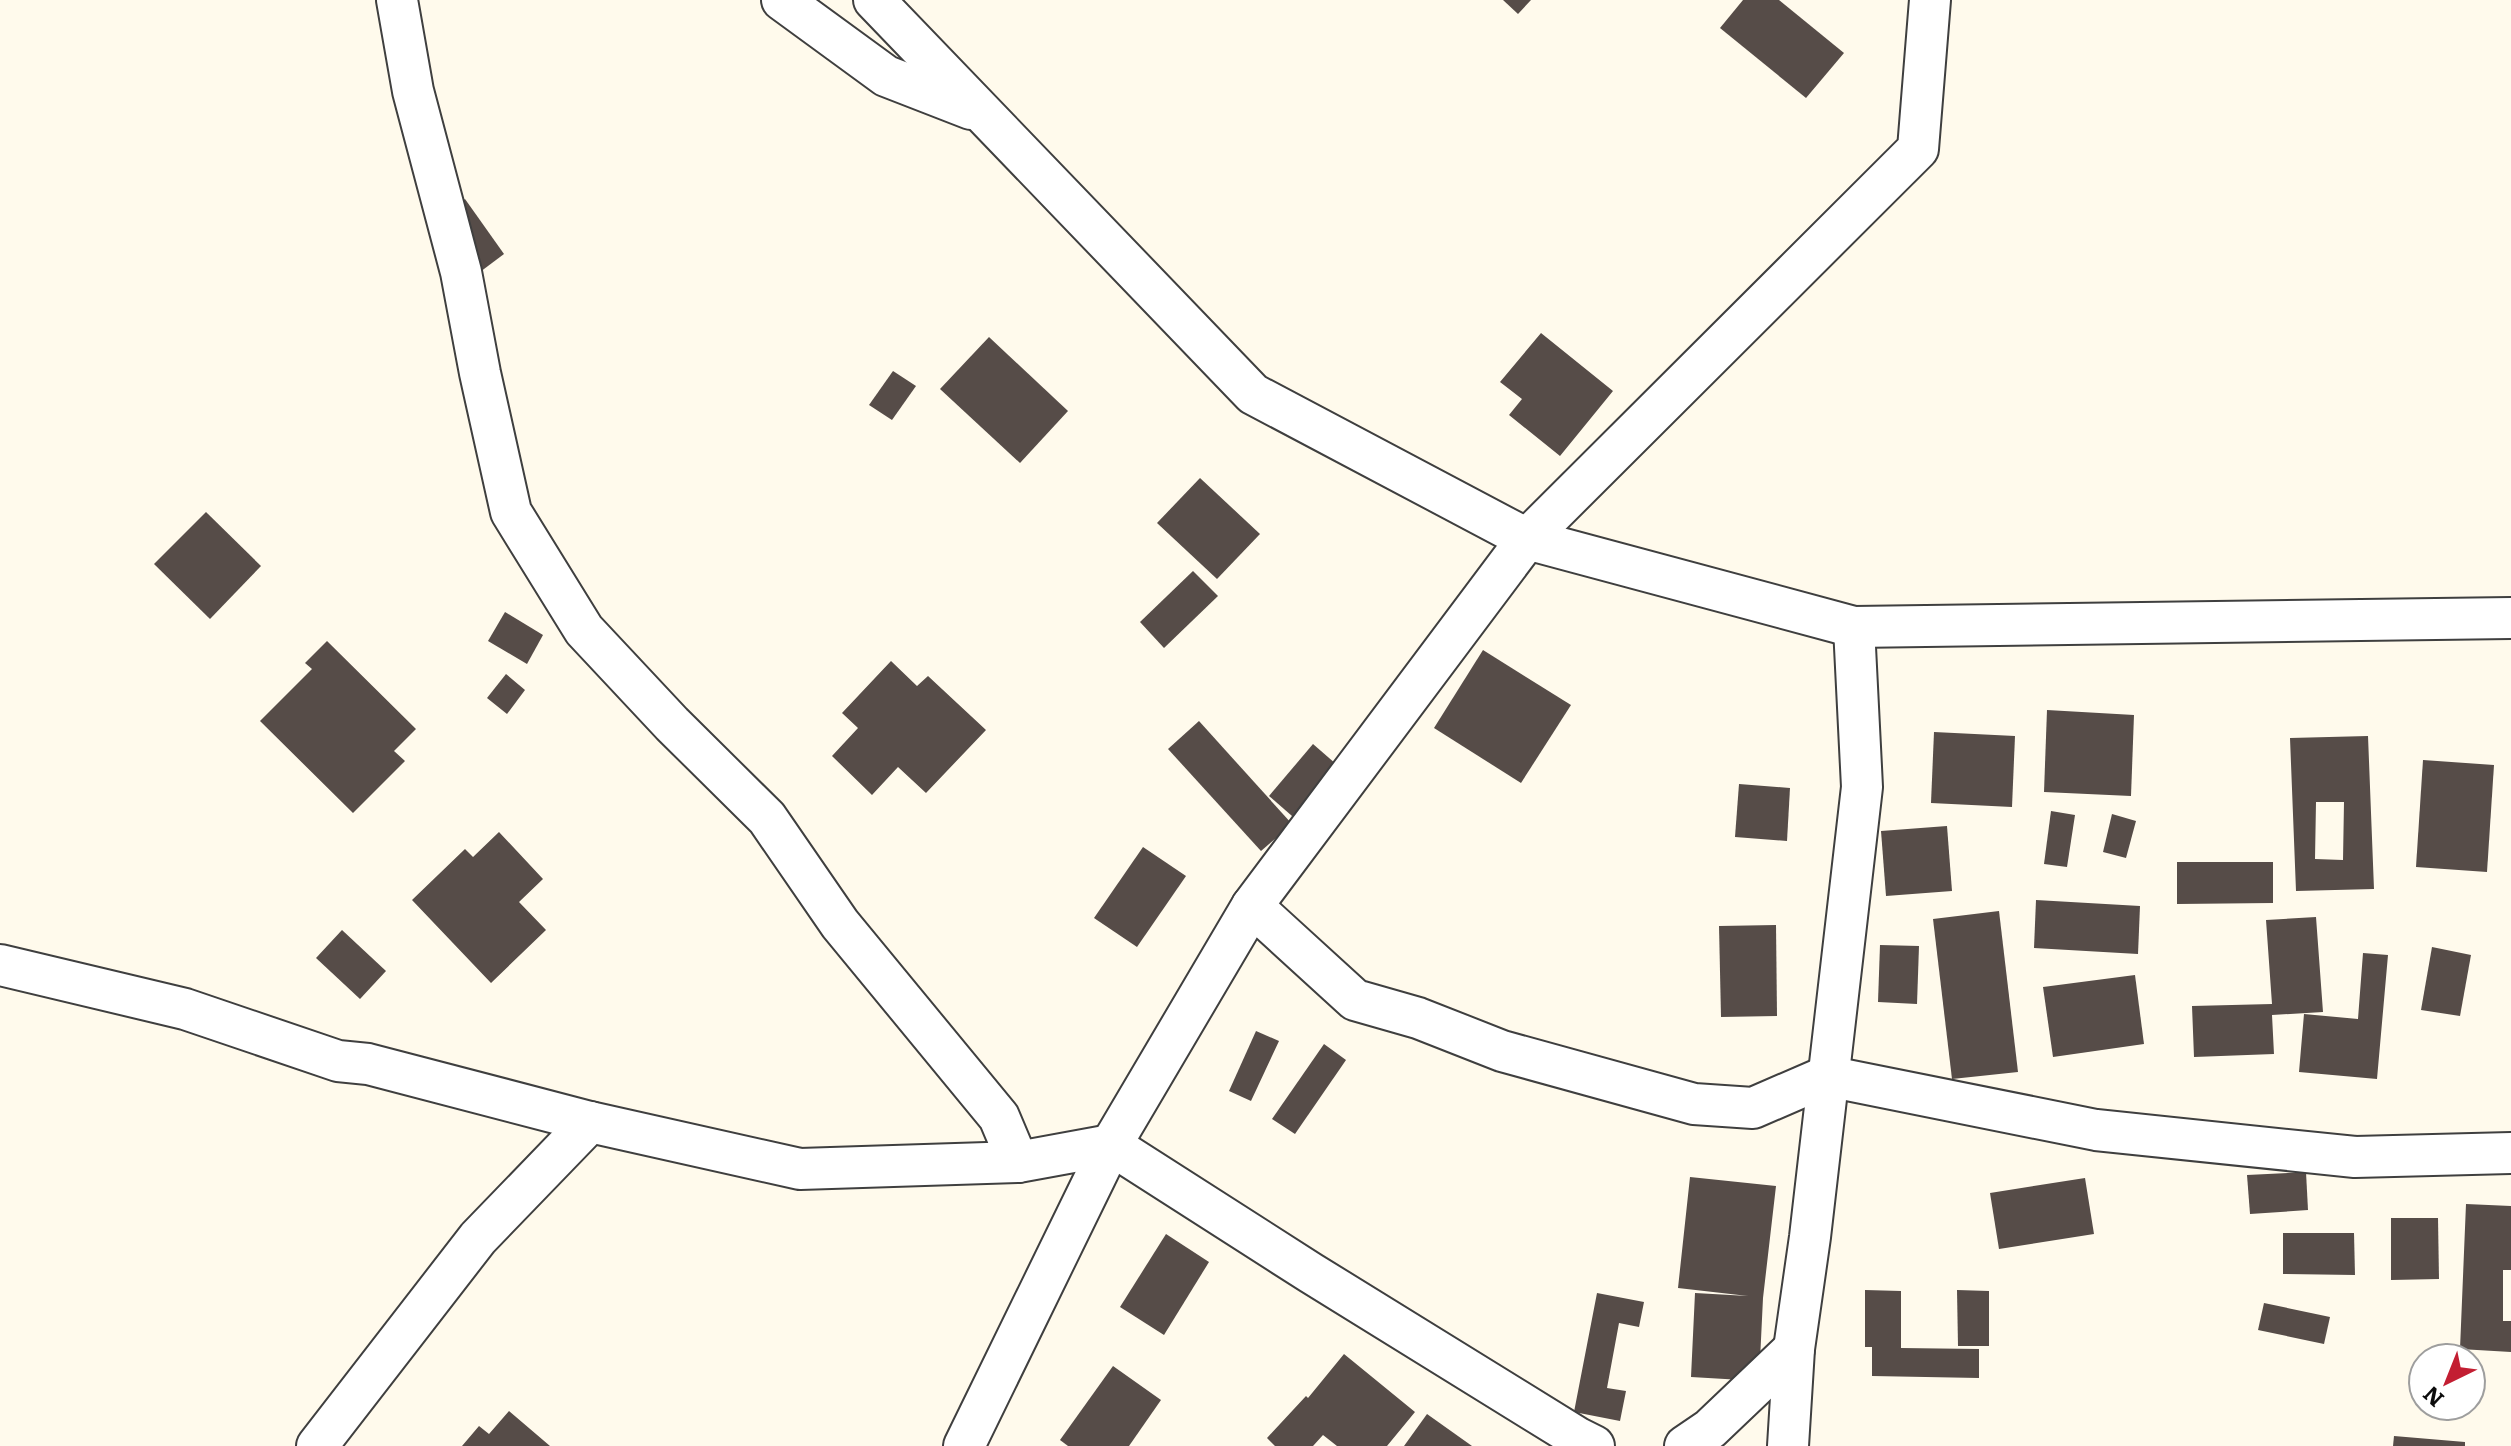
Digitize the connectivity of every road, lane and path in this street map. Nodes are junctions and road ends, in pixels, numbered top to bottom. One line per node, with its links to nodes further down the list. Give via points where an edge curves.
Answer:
1 (397, 0): 15 (street, via 413,91 461,272 511,512 584,630 767,818 840,924 999,1117)
2 (782, 0): 5 (street, via 886,76)
3 (874, 0): 5 (street)
4 (1930, 0): 6 (street, via 1918,149)
5 (985, 114): 6 (street, via 1253,394)
6 (1527, 539): 8 (street); 9 (street)
7 (2511, 618): 8 (street)
8 (1854, 627): 11 (street, via 1862,787)
9 (1252, 906): 11 (street, via 1355,1000 1502,1051 1694,1104 1753,1108); 13 (street)
10 (0, 965): 12 (street, via 185,1009 338,1061 410,1074)
11 (1827, 1076): 14 (street, via 2096,1130 2355,1157); 16 (street)
12 (590, 1122): 15 (street, via 800,1169); 17 (street, via 478,1238)
13 (1111, 1145): 15 (street); 18 (street); 19 (street)
14 (2511, 1153)
15 (1018, 1162)
16 (1794, 1349): 20 (street); 21 (street)
17 (317, 1446)
18 (964, 1446)
19 (1594, 1446)
20 (1685, 1446)
21 (1788, 1446)

